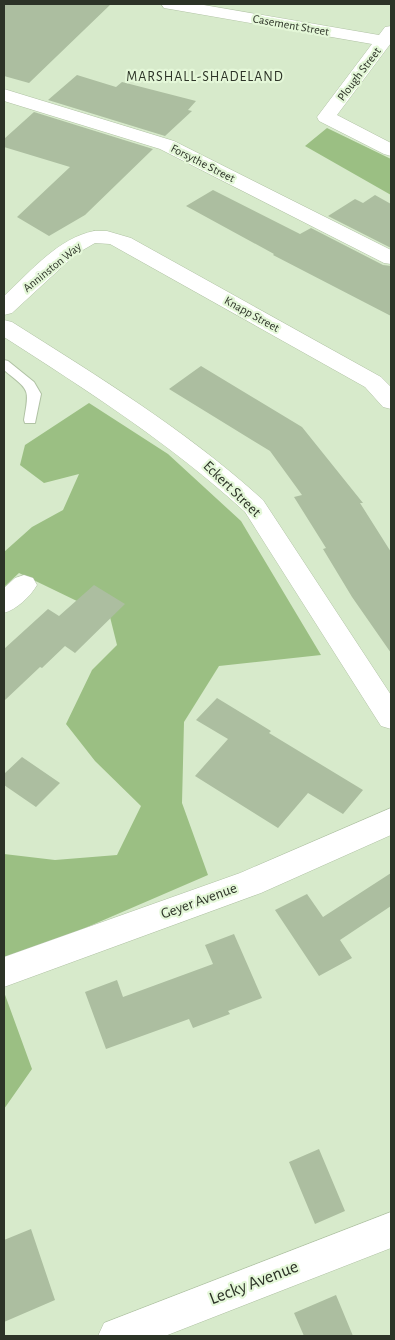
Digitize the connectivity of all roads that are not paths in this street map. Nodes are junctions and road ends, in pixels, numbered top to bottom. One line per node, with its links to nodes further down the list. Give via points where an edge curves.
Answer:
1 (170, 4): 2 (street, Casement Street)
2 (387, 36): 4 (street, Plough Street, via 326,116)
3 (4, 95): 6 (street, Forsythe Street, via 167,146)
4 (391, 150)
5 (106, 237): 7 (street, Anninston Way, via 91,238 64,254); 10 (street, Knapp Street, via 124,242 373,382)
6 (391, 258)
7 (4, 308)
8 (4, 327): 14 (street, Eckert Street, via 158,427 254,506)
9 (4, 364): 11 (lane, via 30,385 35,394)
10 (391, 402)
11 (30, 420)
12 (24, 585): 13 (street)
13 (4, 603)
14 (391, 718)
15 (391, 821): 16 (street, Geyer Avenue, via 250,883)
16 (4, 972)
17 (391, 1230): 18 (street, Lecky Avenue)
18 (117, 1336)

